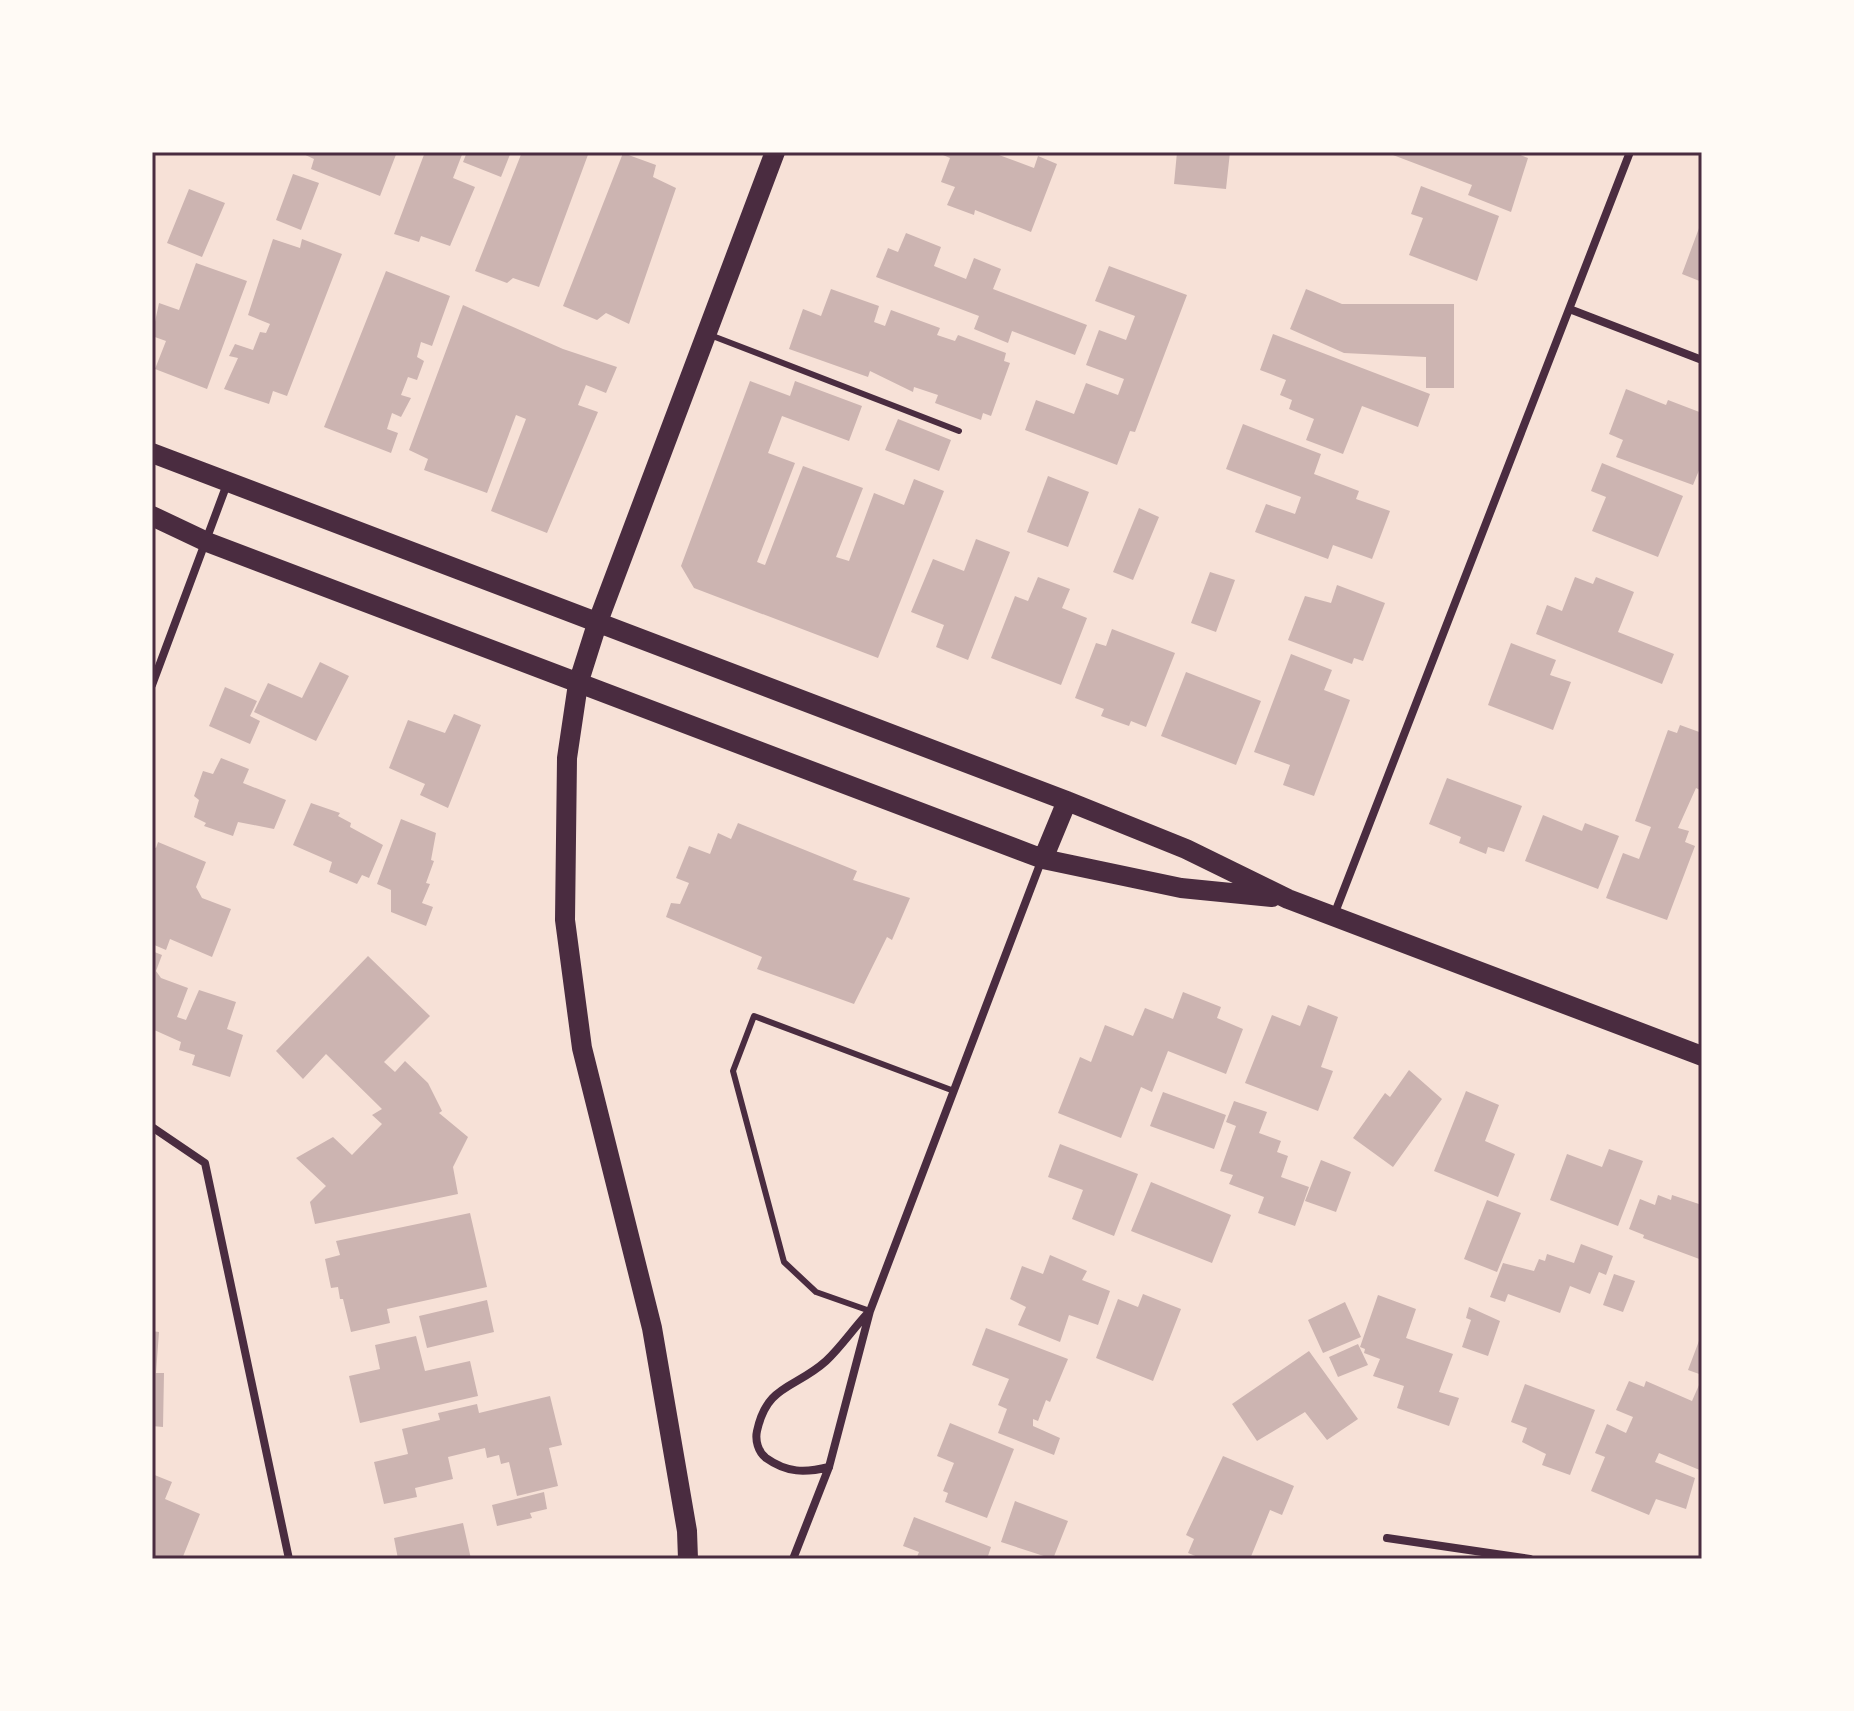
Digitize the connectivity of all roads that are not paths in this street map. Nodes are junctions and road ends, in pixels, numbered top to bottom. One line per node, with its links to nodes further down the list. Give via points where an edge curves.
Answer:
1 (775, 152): 4 (main road)
2 (1630, 152): 3 (street)
3 (1572, 310): 5 (street); 17 (street)
4 (706, 334): 6 (lane); 11 (main road)
5 (1702, 360)
6 (959, 431)
7 (152, 453): 8 (main road)
8 (227, 484): 10 (street); 11 (main road)
9 (152, 516): 10 (main road)
10 (207, 542): 12 (main road); 13 (street)
11 (597, 624): 12 (main road); 14 (main road)
12 (578, 684): 15 (main road); 25 (main road, via 567,758 565,920 582,1048 652,1328)
13 (152, 685)
14 (1067, 801): 15 (main road); 16 (main road, via 1186,849)
15 (1043, 859): 16 (main road, via 1181,888); 19 (street)
16 (1288, 899): 17 (main road)
17 (1333, 916): 18 (main road)
18 (1702, 1056)
19 (954, 1091): 21 (street); 21 (lane, via 754,1016 738,1057 733,1071 784,1262 816,1292)
20 (152, 1127): 24 (street, via 205,1163)
21 (870, 1311): 22 (street); 22 (street, via 826,1360 772,1394 761,1410 756,1437 761,1454 797,1472)
22 (829, 1467): 26 (street)
23 (1387, 1538): 27 (street)
24 (289, 1559)
25 (688, 1559)
26 (793, 1559)
27 (1530, 1559)

